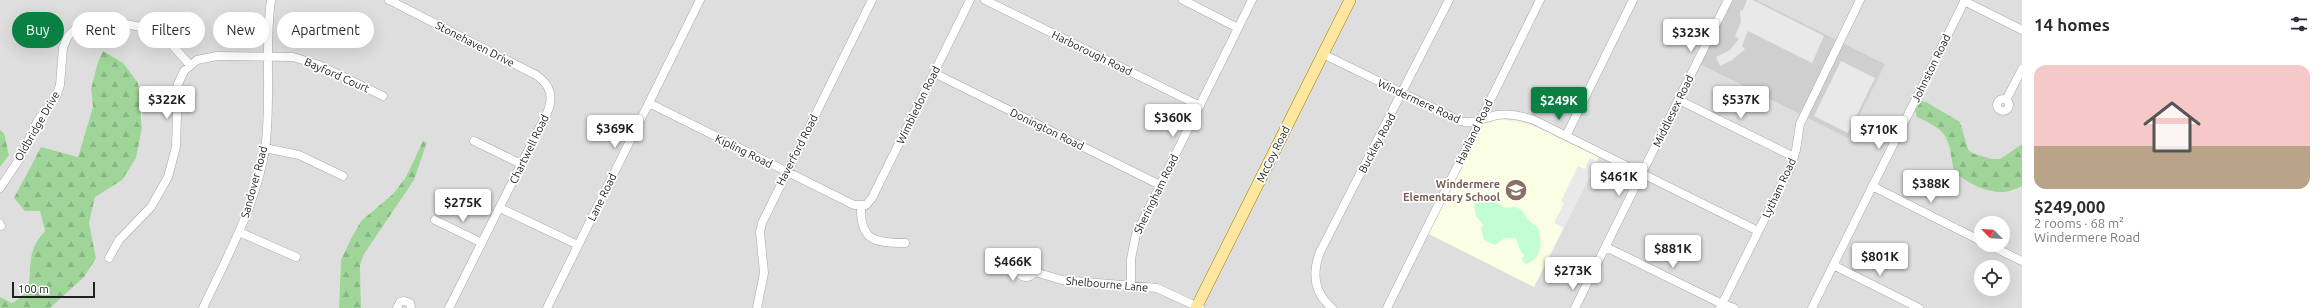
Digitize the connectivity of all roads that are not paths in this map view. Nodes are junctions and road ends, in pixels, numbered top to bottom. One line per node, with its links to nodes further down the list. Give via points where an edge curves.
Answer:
1 (271, 0): 19 (street, Sandover Road)
2 (389, 0): 25 (street, Stonehaven Drive, via 536,75 548,85)
3 (700, 0): 28 (street, Lane Road)
4 (872, 0): 36 (street, Haverford Road)
5 (970, 0): 22 (street, Wimbledon Road)
6 (985, 0): 29 (street, Harborough Road)
7 (1183, 0): 16 (street)
8 (1252, 0): 16 (street, Sheringham Road)
9 (1350, 0): 18 (main road, McCoy Road)
10 (1449, 0): 23 (street, Buckley Road)
11 (1540, 0): 30 (street, Haviland Road)
12 (1633, 0): 31 (street)
13 (1728, 0): 26 (street, Middlesex Road)
14 (1860, 0): 34 (street, Lytham Road, via 1800,124)
15 (1964, 0): 17 (street); 40 (street, Johnston Road)
16 (1238, 28): 29 (street, Sheringham Road)
17 (2022, 30)
18 (1322, 54): 23 (street, Windermere Road); 60 (main road, McCoy Road)
19 (267, 55): 20 (street, Bayford Court, via 206,57); 24 (street, Bayford Court, via 292,57 319,65); 33 (street, Sandover Road)
20 (190, 65): 41 (street, Oldbridge Drive, via 164,36 147,28 98,19 81,24 68,36 63,48 60,85 56,97 38,120 20,158); 54 (street, via 178,84 176,147 168,177 150,207 119,240)
21 (2022, 69): 27 (street)
22 (934, 73): 39 (street, Donington Road); 42 (street, Wimbledon Road, via 872,198 866,205)
23 (1403, 94): 30 (street, Windermere Road, via 1460,121); 67 (street, Buckley Road, via 1320,252 1315,270 1317,287)
24 (383, 96)
25 (551, 96): 35 (street, Chartwell Road, via 549,107)
26 (1679, 100): 34 (street); 37 (street, Middlesex Road)
27 (2006, 100)
28 (649, 103): 36 (street, Kipling Road); 50 (street, Lane Road)
29 (1200, 106): 39 (street, Sheringham Road)
30 (1480, 121): 31 (street, Windermere Road, via 1498,115 1522,116); 68 (street, Haviland Road)
31 (1566, 136): 37 (street, Windermere Road)
32 (474, 141): 35 (street)
33 (265, 148): 38 (street, via 299,155); 46 (street, Sandover Road, via 248,212)
34 (1794, 157): 45 (street, Lytham Road)
35 (521, 164): 43 (street, Chartwell Road)
36 (786, 172): 42 (street, Kipling Road); 66 (street, Haverford Road, via 765,215 760,232 764,273)
37 (1642, 173): 45 (street, Windermere Road); 51 (street, Middlesex Road)
38 (342, 176)
39 (1160, 185): 58 (street, Sheringham Road, via 1136,234 1131,259)
40 (1872, 186): 47 (street); 56 (street, Johnston Road)
41 (0, 188)
42 (861, 206): 49 (street, via 863,229 867,235 885,243)
43 (500, 208): 48 (street, Chartwell Road); 50 (street)
44 (435, 220): 48 (street)
45 (1758, 231): 59 (street, Lytham Road)
46 (239, 232): 53 (street); 61 (street, Sandover Road)
47 (1974, 237)
48 (482, 243): 64 (street, Chartwell Road)
49 (905, 243)
50 (578, 245): 65 (street, Lane Road)
51 (1606, 247): 59 (street); 69 (street, Middlesex Road)
52 (2003, 252): 55 (street)
53 (296, 257)
54 (109, 258)
55 (2022, 261)
56 (1833, 265): 71 (street, Johnston Road); 72 (street)
57 (1035, 272): 58 (street, Shelbourne Lane, via 1062,280)
58 (1131, 285): 60 (street, Shelbourne Lane, via 1163,290)
59 (1721, 306): 70 (street)
60 (1198, 307)
61 (203, 308)
62 (398, 308): 63 (street, via 404,300 410,303)
63 (411, 308)
64 (449, 308)
65 (547, 308)
66 (757, 308)
67 (1332, 308)
68 (1387, 308)
69 (1575, 308)
70 (1734, 308)
71 (1812, 308)
72 (1918, 308)

